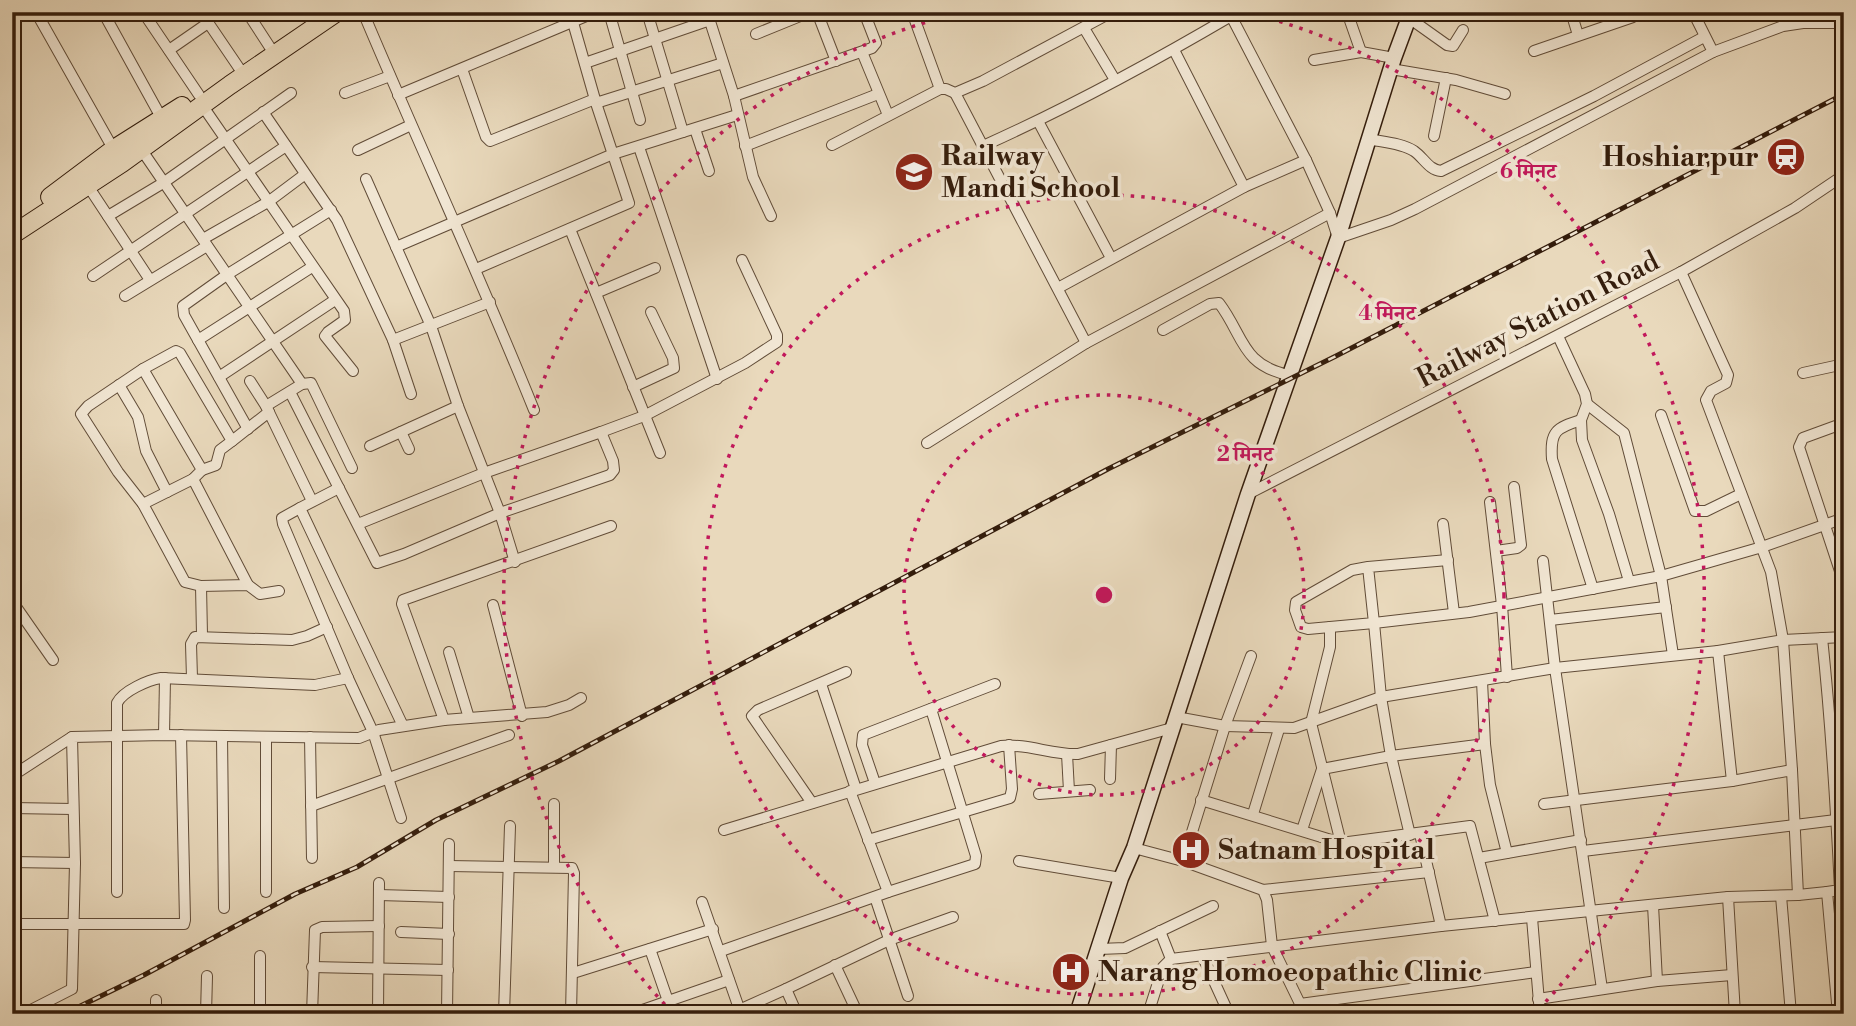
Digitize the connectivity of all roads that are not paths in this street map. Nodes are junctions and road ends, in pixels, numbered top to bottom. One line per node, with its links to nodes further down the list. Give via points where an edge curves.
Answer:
1 (36, 12): 83 (street)
2 (103, 12): 66 (street)
3 (143, 12): 33 (street)
4 (201, 12): 25 (street)
5 (247, 12): 34 (street)
6 (318, 12): 34 (highway)
7 (337, 12): 34 (highway)
8 (363, 12): 48 (street)
9 (596, 12): 24 (street)
10 (609, 12): 35 (street)
11 (647, 12): 32 (street)
12 (810, 12): 29 (street)
13 (817, 12): 42 (street)
14 (864, 12): 38 (street, via 876,43)
15 (912, 12): 52 (street)
16 (1112, 12): 27 (street)
17 (1347, 12): 39 (street)
18 (1571, 12): 30 (street)
19 (1635, 12): 30 (street, via 1633,17)
20 (1693, 12): 31 (street)
21 (1230, 14): 36 (street); 84 (street)
22 (1406, 14): 28 (street, via 1447,45 1453,46); 45 (main road)
23 (708, 16): 32 (street); 44 (street)
24 (571, 17): 43 (street); 47 (street)
25 (208, 23): 33 (street); 46 (street)
26 (1844, 23): 40 (street, via 1783,26)
27 (1084, 28): 51 (street); 56 (street)
28 (1463, 30)
29 (756, 34)
30 (1578, 35): 37 (street)
31 (1704, 37): 40 (street); 73 (street, via 1441,171 1433,170 1408,148)
32 (656, 38): 35 (street); 50 (street)
33 (169, 50): 61 (street)
34 (272, 50): 46 (highway); 61 (highway)
35 (621, 50): 43 (street); 53 (street)
36 (1174, 50): 51 (street); 92 (street)
37 (1534, 51)
38 (862, 52): 42 (street); 57 (street)
39 (1361, 52): 41 (street); 45 (street)
40 (1713, 52): 104 (street, via 1415,209)
41 (1314, 60)
42 (836, 61): 60 (street)
43 (585, 62): 62 (street)
44 (723, 63): 50 (street); 60 (street)
45 (1392, 64): 49 (street); 73 (main road)
46 (239, 68): 61 (highway)
47 (462, 68): 59 (street); 62 (street, via 490,141)
48 (390, 76): 55 (street); 59 (street)
49 (1446, 78): 58 (street); 72 (street)
50 (668, 80): 53 (street); 71 (street)
51 (1115, 80): 68 (street)
52 (940, 89): 56 (street); 65 (street)
53 (632, 91): 62 (street); 67 (street)
54 (291, 93): 63 (street)
55 (345, 93)
56 (955, 93): 78 (street)
57 (878, 94): 65 (street); 77 (street)
58 (1505, 94)
59 (398, 95): 69 (street)
60 (734, 96): 64 (street)
61 (200, 100): 66 (highway); 74 (street); 80 (highway)
62 (595, 101): 82 (street)
63 (263, 112): 74 (street); 76 (street)
64 (737, 115): 70 (street); 77 (street)
65 (888, 115): 75 (street)
66 (162, 119): 83 (highway)
67 (640, 120)
68 (1038, 121): 78 (street); 108 (street)
69 (411, 125): 81 (street); 99 (street)
70 (695, 129): 71 (street); 85 (street)
71 (683, 132): 79 (street)
72 (1434, 136)
73 (1368, 139): 104 (main road)
74 (225, 140): 86 (street); 90 (street)
75 (832, 145)
76 (286, 146): 86 (street); 87 (street)
77 (746, 146): 98 (street, via 753,177)
78 (983, 146): 117 (street)
79 (639, 147): 82 (street); 137 (street)
80 (141, 149): 83 (highway); 90 (street)
81 (358, 150)
82 (613, 154): 99 (street); 101 (street, via 629,203)
83 (118, 156): 91 (highway); 100 (highway)
84 (1306, 160): 92 (street); 96 (street)
85 (709, 171)
86 (247, 172): 93 (street); 95 (street)
87 (304, 175): 93 (street); 94 (street)
88 (1844, 175): 113 (street, Railway Station Road)
89 (366, 179): 106 (street)
90 (163, 183): 95 (street); 97 (street)
91 (88, 186): 97 (street); 102 (highway)
92 (1244, 187): 108 (street)
93 (268, 202): 103 (street); 105 (street)
94 (331, 211): 103 (street); 129 (street)
95 (185, 212): 105 (street); 107 (street)
96 (1330, 213): 104 (street); 130 (street)
97 (108, 216): 107 (street)
98 (771, 216)
99 (455, 222): 106 (street); 112 (street)
100 (12, 223)
101 (570, 229): 112 (street); 118 (street)
102 (12, 235)
103 (289, 235): 110 (street); 114 (street)
104 (1338, 238): 135 (main road)
105 (205, 243): 114 (street); 116 (street)
106 (396, 247): 124 (street)
107 (130, 250): 115 (street); 116 (street)
108 (1111, 258): 117 (street)
109 (742, 260): 137 (street, via 778,338 774,345)
110 (312, 267): 120 (street); 122 (street)
111 (655, 268): 118 (street)
112 (476, 269): 121 (street)
113 (1681, 272): 126 (street, Railway Station Road); 168 (street, via 1728,375 1726,383 1711,391 1706,400)
114 (228, 274): 122 (street); 128 (street, via 183,306)
115 (93, 276)
116 (149, 280): 119 (street)
117 (1058, 288): 130 (street)
118 (596, 293): 141 (street)
119 (125, 296)
120 (335, 300): 127 (street); 133 (street, via 345,320 325,336)
121 (490, 302): 124 (street); 147 (street)
122 (251, 307): 127 (street); 128 (street)
123 (651, 312): 141 (street, via 674,368)
124 (431, 326): 129 (street); 145 (street)
125 (1163, 330): 135 (street, via 1219,303 1253,358 1270,371)
126 (1558, 336): 144 (street); 167 (street, Railway Station Road)
127 (274, 339): 136 (street); 139 (street)
128 (198, 340): 136 (street)
129 (393, 340): 143 (street)
130 (1086, 344): 156 (street)
131 (1844, 364): 134 (street)
132 (143, 369): 140 (street); 155 (street, via 178,352); 161 (street)
133 (353, 371)
134 (1802, 373)
135 (1289, 375): 167 (main road)
136 (219, 377): 152 (street)
137 (717, 379): 149 (street)
138 (250, 381): 146 (street)
139 (302, 384): 142 (street); 160 (street, via 313,386)
140 (120, 386): 166 (street, via 138,417 146,451); 171 (street, via 81,414)
141 (633, 387): 149 (street)
142 (290, 392): 146 (street); 165 (street)
143 (411, 394)
144 (1587, 404): 150 (street); 185 (street, via 1624,433)
145 (458, 406): 153 (street); 162 (street)
146 (267, 409): 152 (street); 169 (street)
147 (534, 410)
148 (1661, 415): 168 (street, via 1695,511 1706,511)
149 (645, 416): 154 (street); 159 (street)
150 (1581, 420): 186 (street, via 1585,449); 189 (street, via 1558,429 1551,448)
151 (1844, 423): 175 (street, via 1800,442)
152 (248, 429): 155 (street)
153 (401, 432): 157 (street); 158 (street)
154 (601, 432): 162 (street); 173 (street, via 613,461 610,475)
155 (232, 441): 161 (street, via 220,450 216,464)
156 (927, 443)
157 (370, 446)
158 (409, 449)
159 (660, 453)
160 (352, 468)
161 (202, 471): 163 (street)
162 (484, 472): 173 (street); 176 (street)
163 (193, 479): 166 (street); 187 (street)
164 (1514, 487): 180 (street, via 1521,545)
165 (339, 488): 169 (street); 176 (street)
166 (167, 492): 171 (street)
167 (1248, 494): 226 (main road)
168 (1741, 494): 179 (street)
169 (312, 501): 172 (street)
170 (1490, 502): 180 (street)
171 (143, 504): 188 (street, via 182,579)
172 (300, 508): 200 (street, via 282,521); 228 (street)
173 (500, 513): 176 (street, via 380,564); 183 (street)
174 (1844, 518): 175 (street)
175 (1825, 523): 179 (street); 191 (street)
176 (358, 524)
177 (1443, 524): 181 (street)
178 (611, 526): 183 (street)
179 (1762, 547): 185 (street); 205 (street)
180 (1496, 551): 195 (street)
181 (1448, 560): 184 (street); 197 (street)
182 (1543, 561): 192 (street)
183 (515, 562): 225 (street, via 403,600)
184 (1368, 568): 199 (street); 201 (street, via 1352,570 1296,602 1301,627)
185 (1661, 576): 186 (street); 196 (street)
186 (1629, 582): 189 (street)
187 (248, 585): 188 (street); 190 (street, via 260,594)
188 (201, 586): 202 (street)
189 (1593, 589): 192 (street)
190 (279, 591)
191 (1844, 591)
192 (1548, 598): 195 (street); 198 (street)
193 (12, 601): 210 (street)
194 (493, 605): 223 (street)
195 (1502, 605): 197 (street); 213 (street)
196 (1667, 607): 198 (street); 208 (street)
197 (1454, 613): 199 (street)
198 (1550, 620): 211 (street)
199 (1374, 623): 201 (street); 220 (street)
200 (327, 627): 202 (street, via 292,640); 216 (street)
201 (1330, 627): 227 (street, via 1330,647)
202 (202, 635): 215 (street, via 192,640)
203 (1844, 637): 204 (street)
204 (1822, 638): 205 (street); 268 (street)
205 (1783, 640): 206 (street); 247 (street)
206 (1718, 651): 208 (street); 251 (street)
207 (449, 652): 224 (street)
208 (1673, 655): 211 (street)
209 (1251, 656): 229 (street)
210 (53, 660)
211 (1555, 668): 213 (street); 258 (street)
212 (846, 672): 218 (street)
213 (1507, 677): 217 (street)
214 (165, 678): 215 (street); 232 (street); 235 (street, via 153,679 118,699)
215 (192, 678): 216 (street, via 315,685)
216 (348, 678): 231 (street)
217 (1482, 681): 220 (street); 240 (street)
218 (821, 684): 253 (street); 259 (street, via 752,716)
219 (995, 684): 222 (street)
220 (1381, 697): 227 (street); 244 (street)
221 (581, 698): 223 (street, via 548,712)
222 (932, 709): 245 (street); 252 (street, via 863,735)
223 (522, 716): 224 (street)
224 (469, 718): 225 (street)
225 (444, 720): 228 (street)
226 (1174, 722): 229 (street); 242 (street); 278 (main road)
227 (1311, 723): 230 (street); 246 (street)
228 (403, 726): 231 (street)
229 (1225, 726): 230 (street); 257 (street)
230 (1279, 729): 266 (street)
231 (373, 732): 239 (street, via 359,738); 249 (street)
232 (163, 735): 233 (street); 235 (street)
233 (181, 735): 236 (street); 314 (street, via 184,924)
234 (509, 735): 249 (street)
235 (117, 736): 237 (street); 295 (street)
236 (222, 736): 238 (street); 308 (street)
237 (72, 737): 248 (street); 264 (street)
238 (266, 737): 239 (street); 296 (street)
239 (310, 737): 262 (street)
240 (1485, 744): 244 (street); 280 (street)
241 (1009, 745): 243 (street); 245 (street); 265 (street, via 1010,797)
242 (1111, 745): 243 (street); 250 (street)
243 (1067, 754): 255 (street)
244 (1391, 756): 246 (street); 273 (street)
245 (946, 762): 252 (street); 265 (street)
246 (1322, 769): 272 (street); 276 (street)
247 (1792, 770): 251 (street); 269 (street)
248 (12, 776)
249 (390, 778): 262 (street); 267 (street)
250 (1110, 779)
251 (1732, 781): 258 (street)
252 (875, 783): 253 (street)
253 (853, 790): 259 (street); 275 (street)
254 (1090, 790): 255 (street)
255 (1069, 791): 256 (street)
256 (1039, 794)
257 (1201, 800): 266 (street); 284 (street)
258 (1575, 802): 261 (street); 274 (street)
259 (812, 803): 271 (street)
260 (554, 804): 289 (street)
261 (1544, 804)
262 (311, 806): 281 (street)
263 (12, 808): 264 (street)
264 (74, 809): 286 (street)
265 (962, 814): 275 (street); 297 (street, via 975,864)
266 (1252, 814): 272 (street)
267 (401, 818)
268 (1840, 819): 269 (street); 294 (street)
269 (1793, 825): 279 (street); 300 (street)
270 (510, 827): 288 (street)
271 (724, 830)
272 (1302, 830): 276 (street)
273 (1415, 834): 276 (street); 282 (street, via 1470,826); 290 (street)
274 (1581, 840): 279 (street); 280 (street)
275 (869, 841): 297 (street)
276 (1341, 843)
277 (449, 844): 287 (street)
278 (1134, 848): 284 (street); 291 (main road)
279 (1583, 851): 309 (street)
280 (1507, 853): 282 (street)
281 (312, 858)
282 (1479, 858): 312 (street)
283 (1019, 861): 291 (street)
284 (1182, 861): 293 (street)
285 (12, 862): 286 (street)
286 (75, 863): 314 (street)
287 (449, 866): 288 (street); 302 (street)
288 (508, 867): 289 (street); 356 (street)
289 (554, 867): 336 (street, via 574,871)
290 (1429, 872): 293 (street); 316 (street)
291 (1121, 878): 325 (main road)
292 (379, 883): 299 (street)
293 (1263, 890): 324 (street)
294 (1842, 890): 298 (street)
295 (117, 892)
296 (266, 892)
297 (888, 892): 303 (street)
298 (1827, 892): 300 (street); 323 (street)
299 (379, 895): 302 (street); 315 (street)
300 (1798, 895): 301 (street)
301 (1781, 896): 304 (street); 367 (street)
302 (449, 897): 320 (street)
303 (875, 897): 321 (street); 327 (street)
304 (1728, 897): 306 (street); 337 (street)
305 (702, 902): 317 (street)
306 (1653, 905): 309 (street); 340 (street)
307 (1213, 906): 318 (street)
308 (224, 908)
309 (1591, 911): 311 (street); 342 (street)
310 (953, 918): 321 (street)
311 (1532, 918): 312 (street); 335 (street)
312 (1495, 921): 316 (street)
313 (12, 924): 314 (street)
314 (75, 925): 349 (street, via 72,989)
315 (379, 926): 332 (street, via 318,928); 333 (street)
316 (1441, 926): 324 (street)
317 (713, 929): 326 (street); 327 (street)
318 (1160, 931): 325 (street, via 1119,949); 330 (street)
319 (401, 932): 320 (street)
320 (449, 934): 334 (street)
321 (889, 940): 331 (street); 343 (street)
322 (1844, 944): 323 (street)
323 (1832, 945): 368 (street)
324 (1272, 946): 328 (street); 347 (street)
325 (1099, 948): 361 (main road)
326 (650, 949): 336 (street); 346 (street)
327 (721, 951): 339 (street)
328 (1202, 955): 330 (street); 363 (street)
329 (260, 956): 352 (street)
330 (1171, 959): 362 (street, via 1163,967)
331 (835, 965): 341 (street); 360 (street)
332 (312, 967): 333 (street); 353 (street)
333 (380, 969): 334 (street); 354 (street)
334 (448, 970): 355 (street)
335 (1536, 972): 344 (street); 347 (street)
336 (573, 974): 357 (street)
337 (1732, 975): 340 (street); 366 (street)
338 (207, 976): 351 (street)
339 (729, 980): 346 (street); 348 (street)
340 (1657, 981): 342 (street)
341 (786, 989): 348 (street); 359 (street)
342 (1602, 989): 344 (street)
343 (908, 996)
344 (1538, 999): 365 (street)
345 (156, 1000): 350 (street)
346 (668, 1001): 358 (street)
347 (1300, 1004): 364 (street)
348 (740, 1012)
349 (23, 1014)
350 (156, 1014)
351 (206, 1014)
352 (260, 1014)
353 (312, 1014)
354 (378, 1014)
355 (447, 1014)
356 (504, 1014)
357 (571, 1014)
358 (632, 1014)
359 (797, 1014)
360 (858, 1014)
361 (1077, 1014)
362 (1148, 1014)
363 (1229, 1014)
364 (1305, 1014)
365 (1540, 1014)
366 (1735, 1014)
367 (1791, 1014)
368 (1838, 1014)

